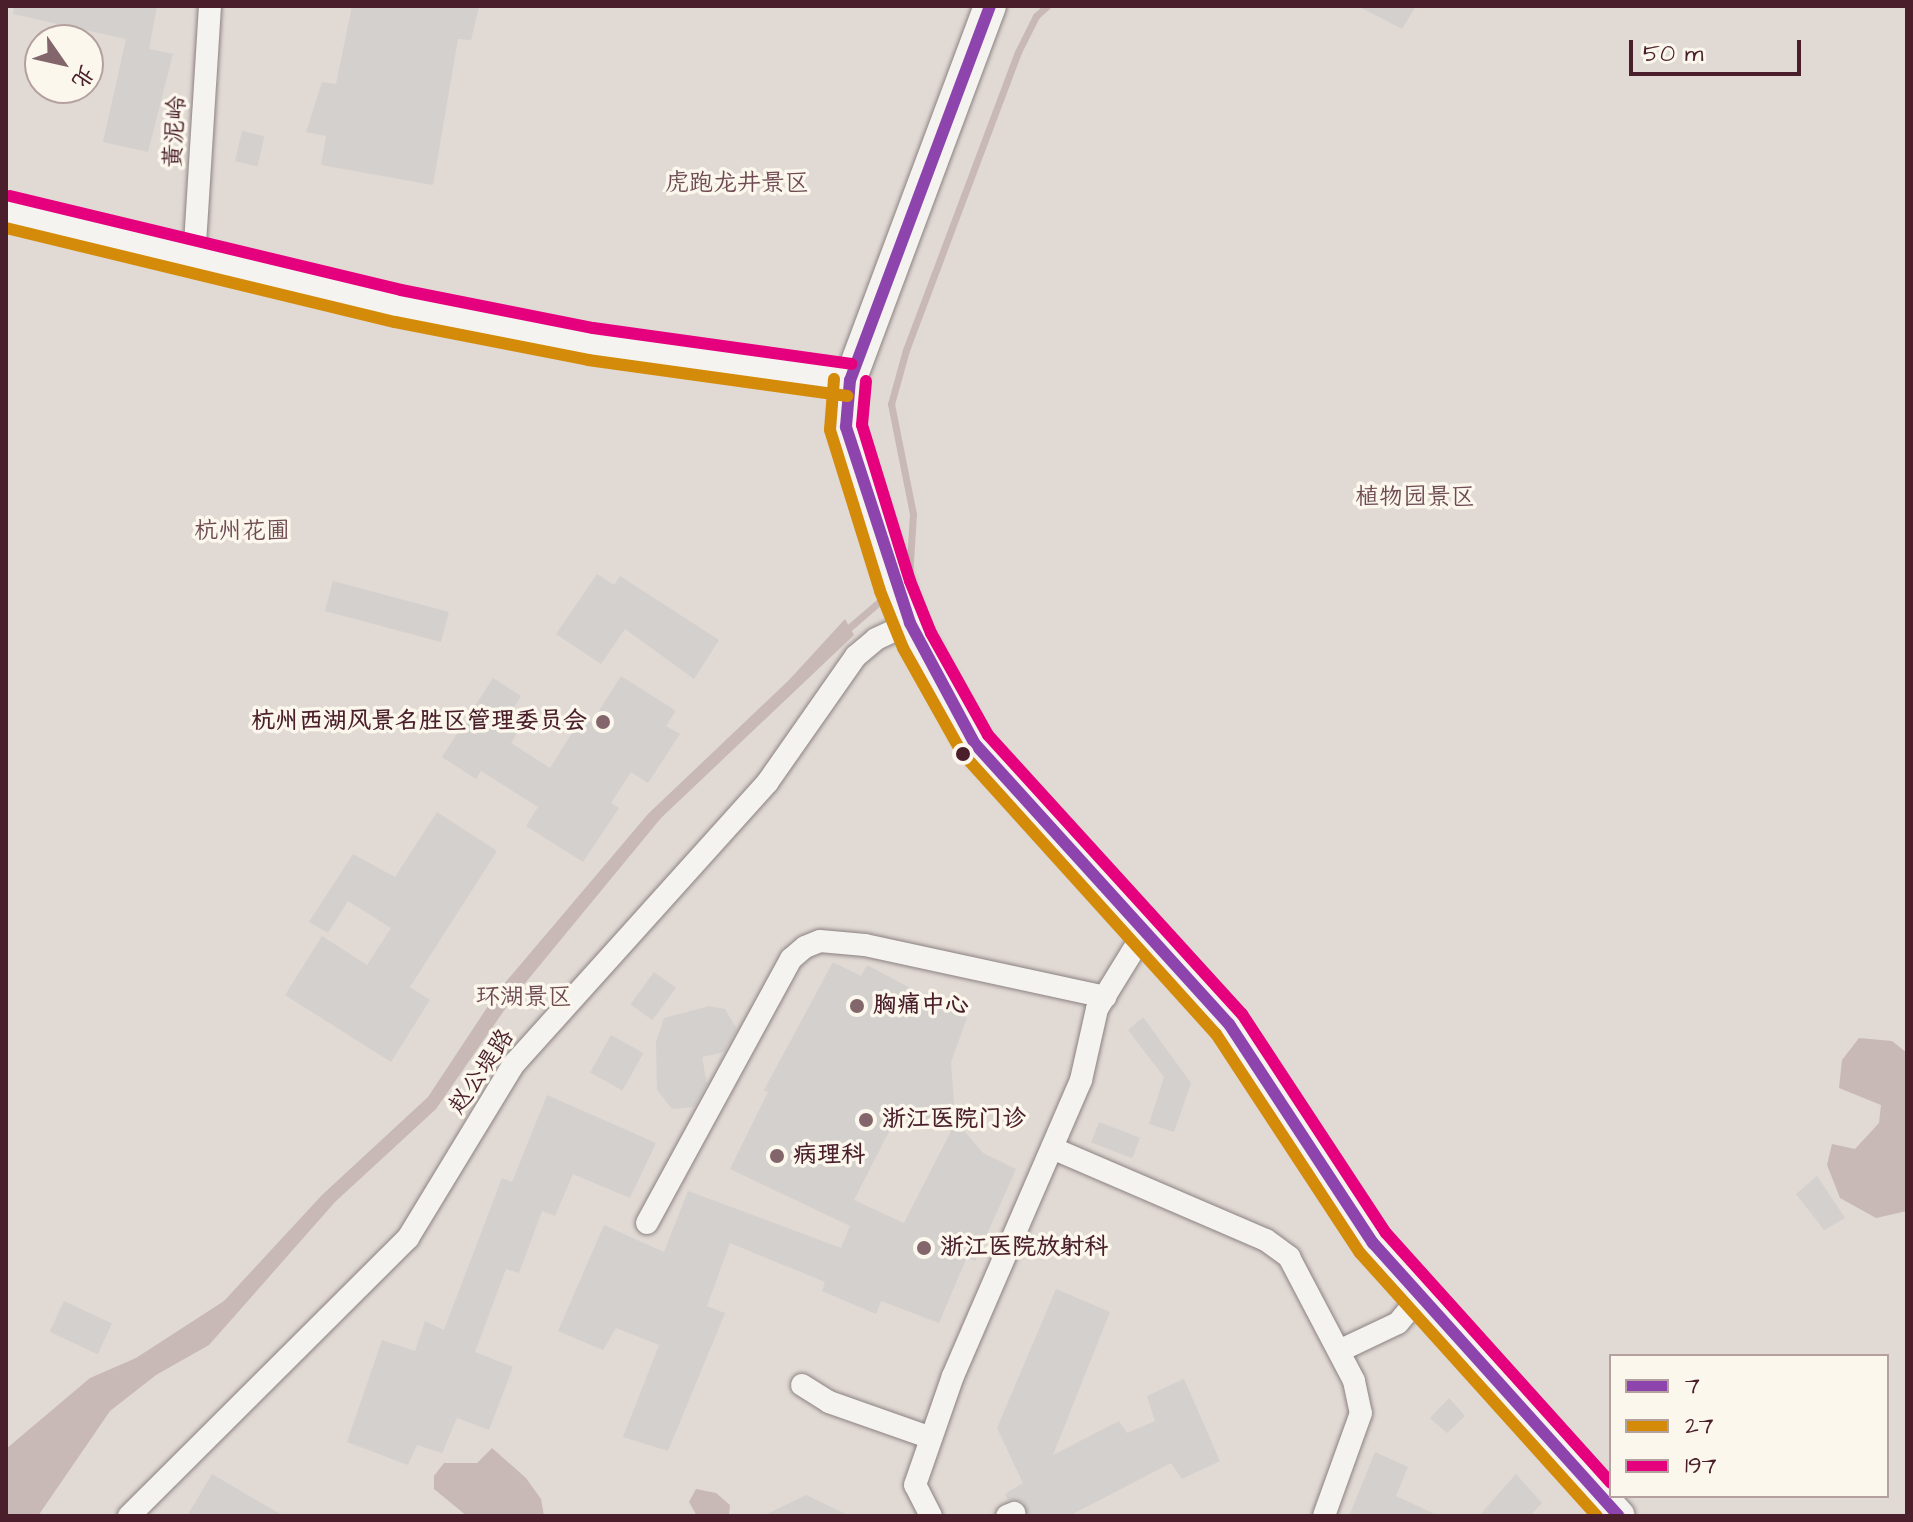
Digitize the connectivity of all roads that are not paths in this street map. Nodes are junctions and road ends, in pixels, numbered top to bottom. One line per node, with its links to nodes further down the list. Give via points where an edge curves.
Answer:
1 (210, 6): 4 (street, 黄泥岭)
2 (982, 11): 5 (main road)
3 (6, 212): 4 (street)
4 (194, 260): 5 (street, via 590,344)
5 (850, 380): 6 (main road, via 846,427)
6 (910, 623): 7 (main road, via 975,744); 15 (street, 赵公堤路, via 876,639 856,656 767,783 514,1064 408,1238)
7 (1145, 931): 8 (street); 11 (main road, via 1229,1024 1373,1243)
8 (1105, 997): 9 (street, via 1097,1009 1081,1080); 10 (street, via 865,945 820,941 805,947 791,959)
9 (1052, 1148): 12 (street, via 1266,1240 1289,1257); 14 (street)
10 (647, 1223)
11 (1421, 1296): 12 (street, via 1398,1323); 18 (main road)
12 (1339, 1351): 17 (street, via 1354,1381 1361,1413)
13 (802, 1385): 14 (street, via 829,1402)
14 (931, 1438): 16 (street, via 915,1485)
15 (129, 1516)
16 (931, 1516)
17 (1324, 1516)
18 (1619, 1516)

